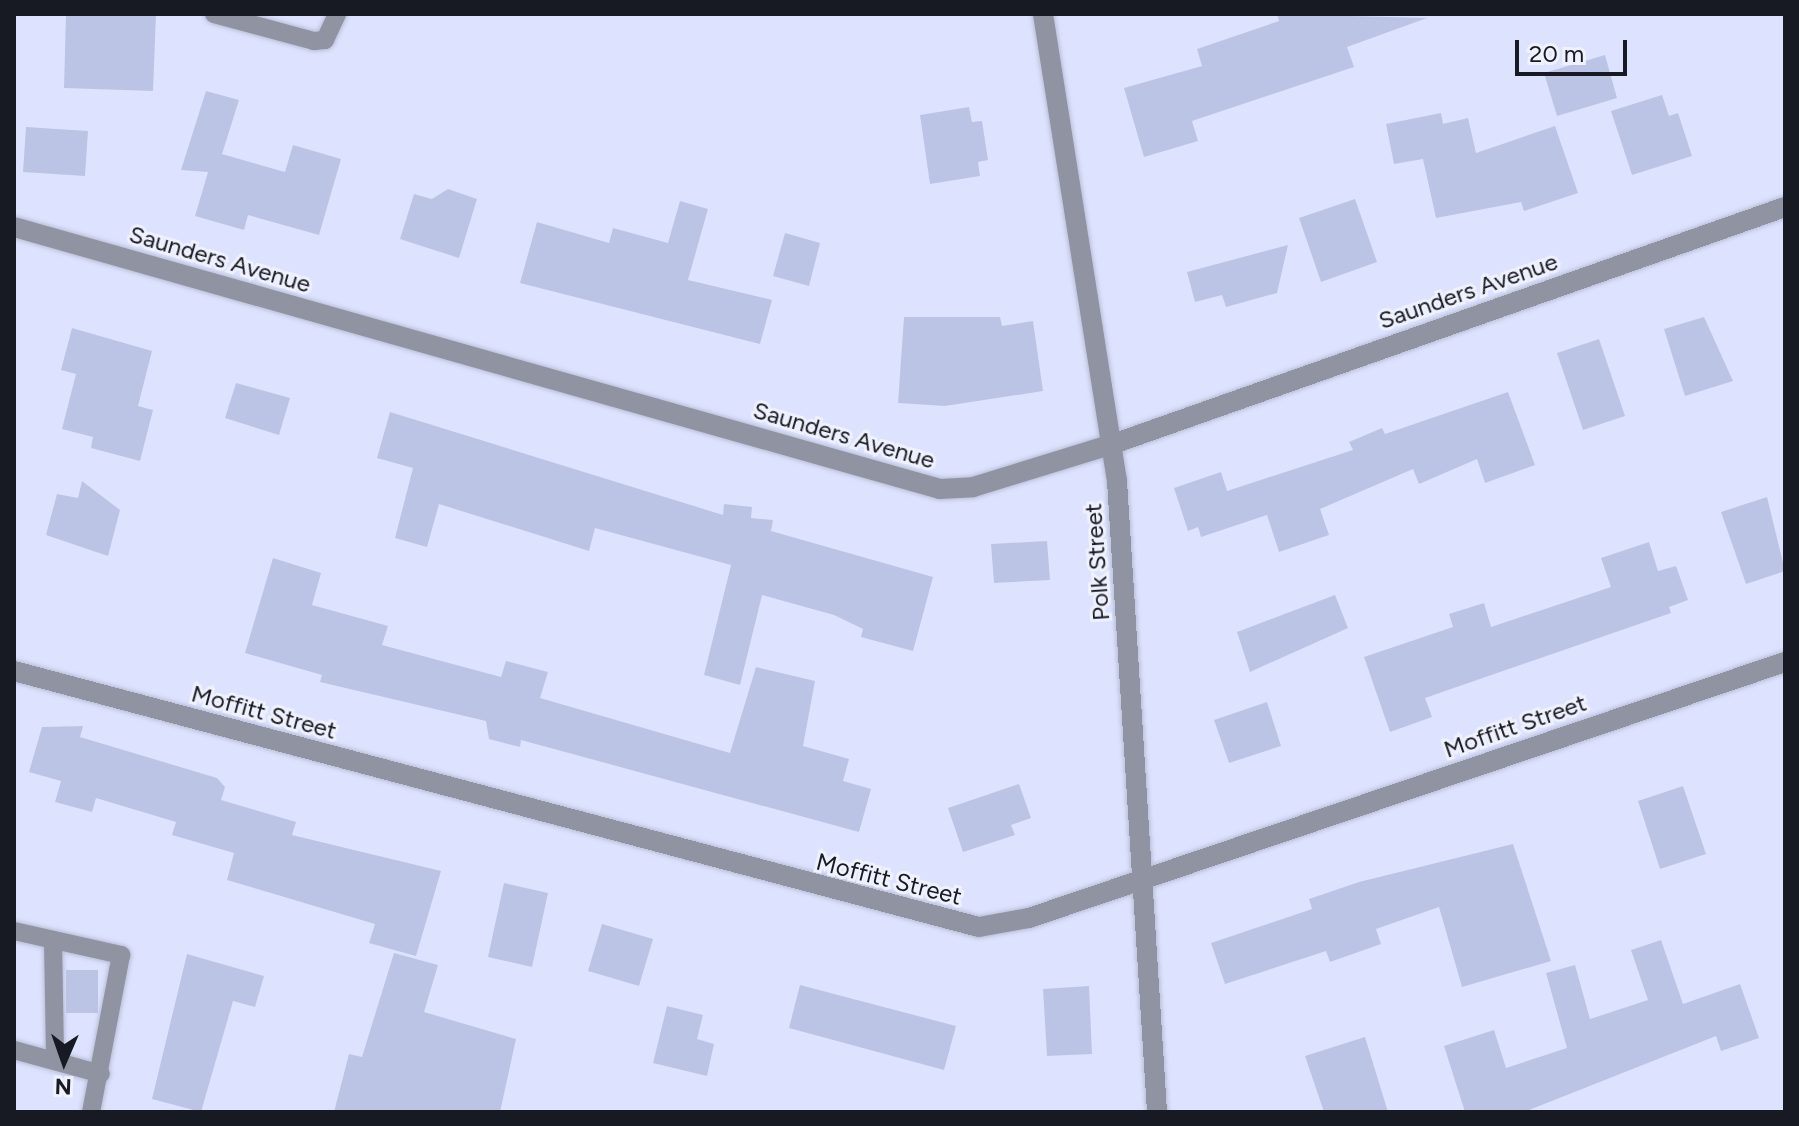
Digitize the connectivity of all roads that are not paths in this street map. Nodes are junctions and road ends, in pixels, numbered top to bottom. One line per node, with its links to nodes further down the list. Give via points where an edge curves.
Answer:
1 (214, 14): 2 (lane, via 314,41 325,40)
2 (337, 14)
3 (1043, 14): 6 (street, Polk Street)
4 (1785, 207): 6 (street, Saunders Avenue)
5 (14, 227): 6 (street, Saunders Avenue, via 940,489 973,487)
6 (1113, 444): 9 (street, Polk Street)
7 (1785, 662): 9 (street, Moffitt Street)
8 (14, 671): 9 (street, Moffitt Street, via 931,920 979,927 1029,918)
9 (1143, 880): 16 (street, Polk Street)
10 (14, 931): 11 (lane)
11 (53, 940): 13 (lane); 14 (lane, via 121,955)
12 (14, 1050): 13 (lane)
13 (55, 1060): 14 (lane)
14 (101, 1074): 15 (lane)
15 (91, 1112)
16 (1157, 1112)

